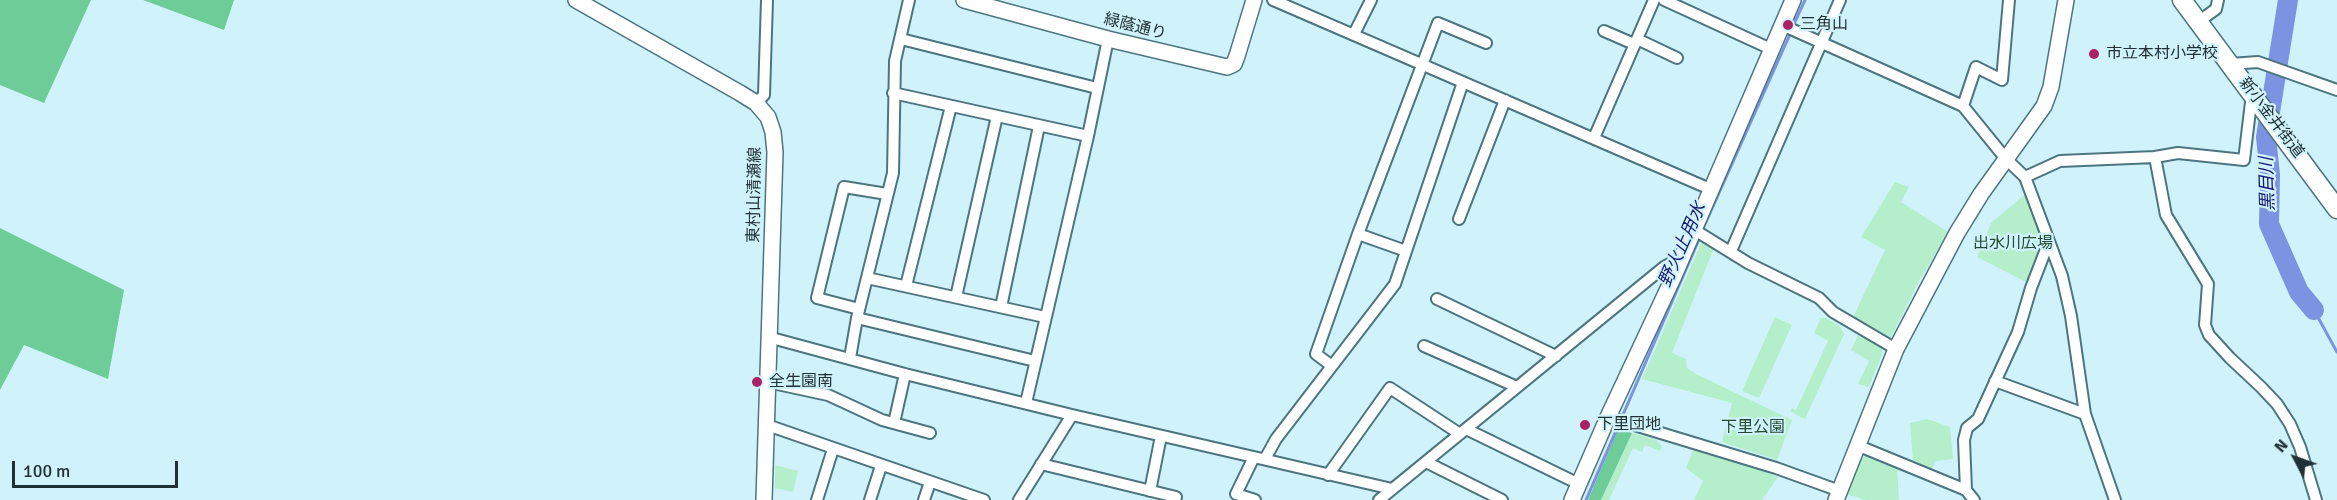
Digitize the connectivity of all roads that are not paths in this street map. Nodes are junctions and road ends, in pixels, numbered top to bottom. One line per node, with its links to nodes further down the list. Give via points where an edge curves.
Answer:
1 (576, 0): 36 (street, 東村山清瀬線)
2 (767, 0): 36 (street, via 764,95)
3 (909, 0): 21 (street)
4 (964, 0): 22 (street, 緑蔭通り)
5 (1254, 0): 22 (street, 緑蔭通り, via 1234,64 1227,67)
6 (1273, 0): 16 (street)
7 (1371, 0): 20 (street)
8 (1654, 0): 23 (street)
9 (1664, 0): 26 (street)
10 (1840, 0): 25 (street)
11 (2009, 0): 38 (street, via 2002,80 1976,67)
12 (2066, 0): 44 (street, via 2048,97)
13 (2182, 0): 17 (main road, 新小金井街道)
14 (2218, 0): 17 (street, via 2216,9)
15 (1790, 1): 18 (street)
16 (1299, 5): 20 (street)
17 (2198, 22): 29 (main road, 新小金井街道)
18 (1788, 28): 25 (street); 26 (street)
19 (1604, 31): 23 (street)
20 (1354, 34): 28 (street)
21 (901, 39): 31 (street); 33 (street)
22 (1108, 39): 31 (street)
23 (1635, 42): 27 (street); 42 (street)
24 (1486, 43): 28 (street, via 1438,23)
25 (1821, 43): 38 (street); 53 (street)
26 (1772, 49): 46 (street)
27 (1677, 58)
28 (1422, 64): 30 (street); 51 (street)
29 (2230, 64): 32 (street, via 2258,62); 34 (main road, 新小金井街道)
30 (1463, 82): 35 (street); 54 (street)
31 (1097, 88): 41 (street)
32 (2337, 90)
33 (893, 93): 37 (street); 47 (street, via 892,173)
34 (2255, 98): 43 (street, via 2244,160 2178,153); 48 (main road, 新小金井街道)
35 (1505, 100): 42 (street); 49 (street)
36 (756, 103): 63 (street, 東村山清瀬線, via 768,117 776,152)
37 (951, 106): 39 (street); 57 (street)
38 (1963, 106): 44 (street)
39 (998, 116): 40 (street); 58 (street)
40 (1039, 126): 41 (street); 60 (street)
41 (1088, 136): 62 (street)
42 (1594, 138): 46 (street)
43 (2155, 156): 45 (street, via 2060,161); 110 (street, via 2166,215 2208,284 2205,325 2209,335 2277,404 2290,424)
44 (2006, 159): 45 (street); 65 (street, via 1957,233)
45 (2025, 177): 52 (street)
46 (1710, 189): 50 (street)
47 (887, 194): 56 (street); 61 (street, via 844,187 817,298)
48 (2337, 208)
49 (1460, 219)
50 (1698, 232): 53 (street); 55 (street)
51 (1358, 234): 54 (street); 69 (street, via 1316,354)
52 (2048, 244): 71 (street, via 2018,332); 75 (street, via 2062,276 2071,316)
53 (1731, 251): 65 (street, via 1819,298 1833,312)
54 (1406, 252): 69 (street, via 1395,284)
55 (1681, 258): 66 (street, via 1664,267); 77 (street)
56 (867, 278): 57 (street); 61 (street)
57 (906, 286): 58 (street)
58 (956, 297): 60 (street)
59 (1437, 299): 66 (street)
60 (1001, 307): 62 (street)
61 (858, 314): 67 (street); 68 (street)
62 (1046, 317): 68 (street)
63 (768, 337): 67 (street); 72 (street, 東村山清瀬線)
64 (1424, 346): 73 (street)
65 (1896, 349): 83 (street)
66 (1556, 356): 73 (street)
67 (850, 358): 70 (street)
68 (1035, 361): 74 (street)
69 (1332, 366): 85 (street)
70 (905, 374): 74 (street); 78 (street)
71 (1995, 381): 75 (street); 93 (street, via 1978,419 1967,428)
72 (768, 382): 78 (street, via 828,395); 79 (street, 東村山清瀬線)
73 (1517, 387): 80 (street)
74 (1026, 403): 76 (street)
75 (2085, 414): 109 (street)
76 (1072, 415): 82 (street); 87 (street)
77 (1616, 419): 91 (street); 95 (street, via 1776,468)
78 (894, 423): 81 (street)
79 (767, 425): 84 (street); 98 (street, 東村山清瀬線)
80 (1463, 432): 86 (street); 89 (street, via 1390,388); 91 (street)
81 (930, 434)
82 (1161, 436): 85 (street); 94 (street)
83 (1859, 446): 93 (street); 95 (street)
84 (833, 449): 88 (street); 99 (street)
85 (1260, 458): 89 (street); 104 (street, via 1236,494)
86 (1426, 462): 92 (street); 106 (street)
87 (1041, 464): 94 (street); 103 (street)
88 (881, 466): 90 (street); 100 (street)
89 (1328, 475): 92 (street)
90 (930, 482): 96 (street); 101 (street)
91 (1579, 484): 107 (street)
92 (1392, 489): 105 (street)
93 (1966, 490): 108 (street)
94 (1150, 491): 97 (street)
95 (1838, 495)
96 (968, 497): 102 (street)
97 (1176, 497)
98 (765, 500)
99 (818, 500)
100 (870, 500)
101 (924, 500)
102 (984, 500)
103 (1018, 500)
104 (1255, 500)
105 (1379, 500)
106 (1502, 500)
107 (1572, 500)
108 (1974, 500)
109 (2115, 500)
110 (2316, 500)

